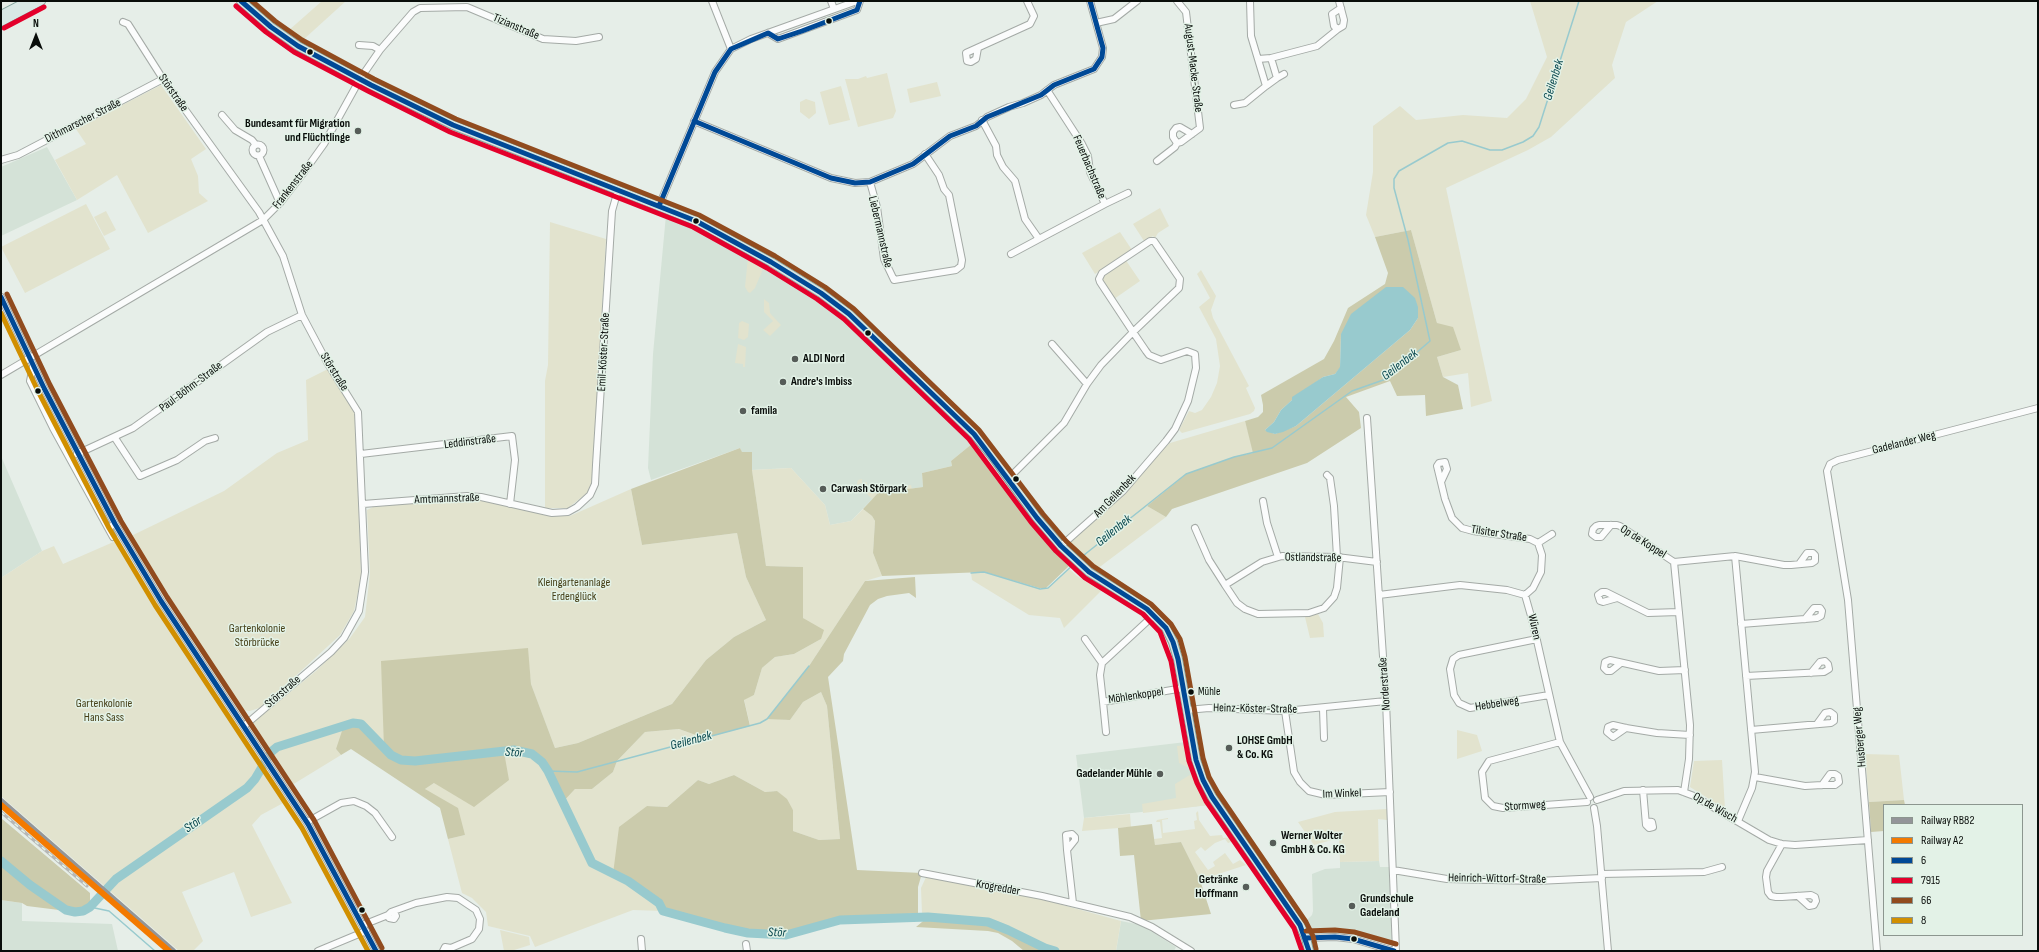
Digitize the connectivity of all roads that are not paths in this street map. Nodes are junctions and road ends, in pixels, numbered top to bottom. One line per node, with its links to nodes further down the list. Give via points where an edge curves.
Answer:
1 (28, 1): 15 (main road)
2 (41, 1): 16 (main road)
3 (241, 1): 31 (main road, via 298,46)
4 (712, 1): 24 (street)
5 (831, 1): 14 (street)
6 (856, 1): 14 (street)
7 (860, 1): 20 (street, via 857,10 778,39)
8 (1027, 1): 23 (street, via 1034,16 1030,24)
9 (1090, 1): 18 (street)
10 (1137, 1): 18 (street, via 1114,19)
11 (1177, 1): 38 (street, August-Macke-Straße, via 1186,12 1198,110 1200,128)
12 (1250, 1): 27 (street, via 1251,36)
13 (1340, 4): 19 (street, via 1344,20 1343,26); 19 (street, via 1332,14 1334,26)
14 (834, 9): 20 (street)
15 (1, 15)
16 (1, 22)
17 (122, 22): 30 (street, Störstraße, via 128,24)
18 (1096, 23): 33 (street, via 1103,48 1099,63 1094,69)
19 (1338, 29): 26 (street, via 1317,46)
20 (768, 33): 24 (street)
21 (599, 37): 25 (street, Tizianstraße, via 576,41 544,39 467,7 420,8 413,12)
22 (359, 45): 25 (street, via 373,46)
23 (978, 48)
24 (732, 49): 37 (street, via 715,72)
25 (380, 50): 31 (street, Tizianstraße)
26 (1271, 58): 27 (street); 29 (street)
27 (1258, 59): 32 (street)
28 (1284, 74): 29 (street)
29 (1277, 78): 32 (street)
30 (163, 79): 41 (street, Dithmarscher Straße, via 18,155); 49 (street, Störstraße)
31 (360, 79): 44 (main road, via 453,125); 46 (street, Frankenstraße, via 324,144)
32 (1266, 86): 34 (street, via 1245,103)
33 (1047, 90): 36 (street, via 1041,95); 47 (street, Feuerbachstraße, via 1082,144 1088,156 1090,172)
34 (1234, 105)
35 (222, 115): 46 (street, via 235,130 256,145 253,152 260,156)
36 (982, 120): 40 (street, via 970,129 950,136); 50 (street, via 996,146 1003,167 1016,181 1026,220)
37 (694, 121): 43 (street, via 831,178 855,183); 48 (street)
38 (1192, 134): 39 (street); 39 (street, August-Macke-Straße, via 1184,128 1176,128 1173,137)
39 (1177, 143): 42 (street)
40 (925, 154): 43 (street, via 900,171); 43 (street, Liebermannstraße, via 949,195 962,260 961,266 956,270 893,283 884,259 877,207)
41 (1, 160)
42 (1157, 161)
43 (870, 182)
44 (618, 190): 48 (main road); 72 (street, Emil-Köster-Straße, via 612,210 609,240 594,484 590,495)
45 (1128, 193): 47 (street, Feuerbachstraße)
46 (280, 203): 49 (street, Frankenstraße)
47 (1105, 204): 50 (street, Feuerbachstraße)
48 (659, 206): 67 (main road, via 726,236 841,307 974,434)
49 (263, 220): 53 (street, Störstraße, via 282,256); 56 (street, Frankenstraße)
50 (1039, 239): 51 (street, Feuerbachstraße)
51 (1011, 254)
52 (1, 297): 56 (street)
53 (302, 315): 62 (street, Paul-Böhm-Straße, via 267,332 153,416); 65 (street, Störstraße, via 328,364 356,406)
54 (1133, 332): 54 (street, via 1099,277 1153,240 1180,279 1181,286); 59 (street); 81 (street, Am Geilenbek, via 1149,355 1157,360 1167,360 1187,351 1193,352 1196,357 1196,368 1188,401 1166,441 1123,491)
55 (1052, 344): 59 (street)
56 (29, 358): 57 (street); 58 (street, Frankenstraße)
57 (33, 366): 64 (street); 76 (street, via 30,380 53,428)
58 (1, 375)
59 (1087, 384): 67 (street, via 1064,423)
60 (2038, 408): 74 (street, Gadelander Weg, via 1830,464 1826,477)
61 (1367, 418): 85 (street, Norderstraße)
62 (115, 438): 63 (street, via 140,476 177,460 205,441); 64 (street, Paul-Böhm-Straße)
63 (215, 438)
64 (77, 454): 73 (street)
65 (361, 454): 70 (street, Störstraße); 71 (street, Leddinstraße, via 512,436 515,460)
66 (1327, 475): 84 (street, via 1330,478 1334,501)
67 (1009, 478): 81 (main road, via 1037,518)
68 (1441, 482): 80 (street, Tilsiter Straße, via 1450,514 1462,528 1530,539)
69 (1263, 502): 83 (street)
70 (363, 504): 71 (street, Amtmannstraße, via 467,496); 111 (street, Störstraße, via 364,586 359,611 353,623 331,652)
71 (510, 504): 72 (street, Amtmannstraße, via 552,513 568,512)
72 (577, 507)
73 (115, 524): 76 (street); 111 (street, via 161,602)
74 (1836, 524): 130 (street, Husberger Weg, via 1849,614)
75 (1611, 525): 86 (street, Op de Koppel, via 1623,527)
76 (108, 528): 79 (street)
77 (1195, 528): 88 (street)
78 (1552, 534): 80 (street, Tilsiter Straße)
79 (113, 537)
80 (1538, 543): 90 (street, Tilsiter Straße, via 1542,560 1541,572 1533,588)
81 (1061, 546): 93 (main road, via 1098,578 1136,600)
82 (1735, 556): 86 (street, Op de Koppel); 87 (street, Op de Koppel, via 1779,565); 95 (street)
83 (1278, 557): 84 (street, Ostlandstraße); 88 (street, Ostlandstraße, via 1252,568)
84 (1339, 557): 85 (street, Ostlandstraße); 88 (street, via 1336,593 1328,605 1315,612 1258,614 1237,603)
85 (1377, 562): 89 (street, Norderstraße)
86 (1674, 562): 92 (street, Op de Koppel)
87 (1799, 564)
88 (1224, 586)
89 (1379, 595): 90 (street, via 1460,585 1513,591); 105 (street, Norderstraße)
90 (1525, 595): 97 (street, Würen)
91 (1617, 598): 92 (street, via 1648,613)
92 (1679, 612): 100 (street, Op de Koppel)
93 (1154, 615): 98 (street); 103 (main road, via 1166,628 1173,642)
94 (1805, 619): 95 (street)
95 (1741, 624): 102 (street)
96 (1085, 639): 98 (street)
97 (1537, 639): 104 (street, Würen); 104 (street, Hebbelweg, via 1459,655 1453,659 1450,669 1454,695 1462,705 1470,708)
98 (1102, 663): 106 (street, Möhlenkoppel, via 1100,674)
99 (1621, 663): 100 (street, via 1659,671)
100 (1685, 670): 115 (street, Op de Koppel)
101 (1811, 673): 102 (street)
102 (1746, 676): 113 (street)
103 (1183, 688): 106 (street, Möhlenkoppel); 108 (main road)
104 (1549, 695): 117 (street, Würen)
105 (1386, 701): 107 (street, Heinz-Köster-Straße); 121 (street, Norderstraße)
106 (1103, 702): 114 (street)
107 (1323, 709): 109 (street, Heinz-Köster-Straße); 116 (street)
108 (1187, 710): 109 (street, Heinz-Köster-Straße, via 1209,708); 141 (main road, via 1196,760 1208,789 1300,925)
109 (1285, 711): 121 (street, Im Winkel, via 1294,772 1309,791 1321,795)
110 (1817, 724): 113 (street)
111 (244, 726): 128 (street)
112 (1626, 728): 115 (street)
113 (1751, 730): 118 (street)
114 (1106, 732)
115 (1690, 735): 122 (street, Op de Koppel)
116 (1324, 738)
117 (1560, 742): 123 (street, Würen); 123 (street, Stormweg, via 1488,761 1482,772 1485,798 1493,806 1503,808)
118 (1755, 778): 119 (street, via 1796,786); 127 (street)
119 (1822, 785)
120 (1643, 790): 122 (street, Op de Wisch); 124 (street, Op de Wisch, via 1624,791); 126 (street)
121 (1390, 792): 134 (street, Norderstraße)
122 (1684, 792): 127 (street, Op de Wisch)
123 (1588, 800): 124 (street, via 1594,797); 125 (street, via 1589,807)
124 (1597, 800): 125 (street)
125 (1594, 808): 136 (street)
126 (1646, 821)
127 (1738, 821): 131 (street, Op de Wisch, via 1769,840)
128 (307, 822): 129 (street, via 341,803 354,801 375,813); 139 (street)
129 (392, 838)
130 (1868, 840): 131 (street, Op de Wisch, via 1795,846); 154 (street, Husberger Weg)
131 (1782, 844): 137 (street, via 1766,877 1768,892 1776,897)
132 (1067, 850): 138 (street)
133 (1722, 867): 136 (street, Heinrich-Wittorf-Straße, via 1704,872)
134 (1393, 870): 136 (street, Heinrich-Wittorf-Straße, via 1447,879 1536,881); 152 (street, Norderstraße)
135 (922, 873): 138 (street, Krogredder)
136 (1602, 876): 153 (street)
137 (1798, 896)
138 (1073, 903): 150 (street, Krogredder, via 1142,921)
139 (363, 925): 140 (street); 144 (street, via 416,903 452,897 464,901 479,915 479,929 472,939)
140 (366, 931): 145 (street); 146 (street)
141 (1306, 938): 151 (main road); 152 (street, via 1353,939)
142 (641, 940): 148 (street)
143 (746, 944): 149 (street)
144 (452, 949): 147 (street, via 445,947)
145 (318, 951)
146 (376, 951)
147 (443, 951)
148 (642, 951)
149 (747, 951)
150 (1191, 951)
151 (1309, 951)
152 (1395, 951)
153 (1608, 951)
154 (1877, 951)

